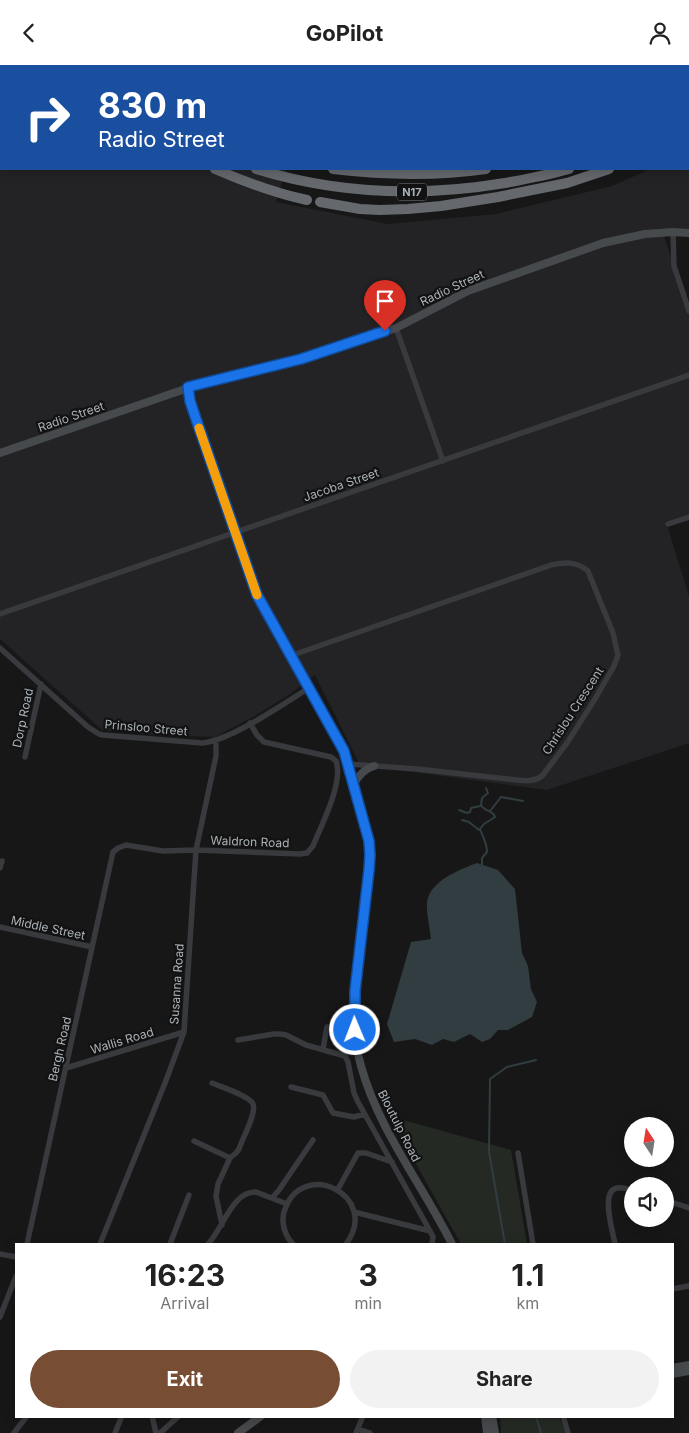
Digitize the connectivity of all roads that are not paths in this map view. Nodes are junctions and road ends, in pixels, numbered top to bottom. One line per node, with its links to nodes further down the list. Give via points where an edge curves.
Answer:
1 (217, 170): 7 (highway, via 277,193)
2 (260, 170): 5 (highway, N17, via 334,187 417,192 476,188)
3 (344, 170): 4 (highway, N17, via 386,174)
4 (475, 170)
5 (564, 170)
6 (606, 170): 8 (highway, via 567,183 441,206 380,210)
7 (307, 200)
8 (320, 202)
9 (673, 232): 10 (street, Radio Street); 11 (street, via 674,266); 12 (street, Radio Street, via 603,243 562,257 468,291)
10 (689, 233)
11 (689, 311)
12 (396, 328): 14 (street, Radio Street, via 301,359); 16 (street)
13 (689, 375): 16 (street, Jacoba Street)
14 (188, 387): 15 (street, Radio Street); 19 (street, Bloutulp Road)
15 (0, 453)
16 (443, 461): 19 (street, Jacoba Street)
17 (689, 517): 18 (street)
18 (668, 524)
19 (235, 533): 20 (street, Jacoba Street); 22 (street, Bloutulp Road, via 257,595)
20 (0, 614)
21 (0, 648): 23 (street, Prinsloo Street)
22 (290, 656): 24 (street, Bloutulp Road); 29 (street, Chrislou Crescent, via 551,565 575,563 588,571 613,633 618,655 595,699 542,776 523,781)
23 (41, 684): 26 (street, Prinsloo Street, via 98,734 202,743); 27 (street, Dorp Road)
24 (309, 689): 25 (street, Prinsloo Street); 28 (street, Bloutulp Road, via 341,745)
25 (250, 723): 26 (street, Prinsloo Street); 31 (street, Waldron Road, via 264,742 334,759 338,772 330,806 307,853)
26 (216, 741): 31 (street, Susanna Road, via 217,754)
27 (25, 757)
28 (348, 764): 29 (street, Chrislou Crescent); 30 (street, Bloutulp Road)
29 (374, 767): 30 (street, via 363,772)
30 (354, 785): 69 (street, Bloutulp Road, via 370,855 354,1005 357,1052 373,1103)
31 (196, 850): 32 (street, Waldron Road, via 157,851 123,845 115,850); 38 (street, Susanna Road)
32 (111, 859): 36 (street, Bergh Road)
33 (2, 861): 34 (street)
34 (0, 868)
35 (0, 927): 36 (street, Middle Street)
36 (92, 947): 41 (street, Bergh Road)
37 (327, 1027): 40 (street)
38 (184, 1032): 41 (street, Wallis Road); 63 (street, Susanna Road)
39 (238, 1040): 40 (street, via 274,1033)
40 (323, 1049): 44 (street, via 346,1058 354,1093)
41 (66, 1068): 62 (street, Bergh Road)
42 (212, 1083): 48 (street, via 246,1097 253,1104 253,1115 239,1149)
43 (291, 1087): 44 (street, via 324,1095 333,1113 354,1117)
44 (364, 1114): 49 (street)
45 (313, 1139): 53 (street)
46 (194, 1141): 48 (street)
47 (518, 1153): 70 (street)
48 (230, 1157): 59 (street, via 216,1196)
49 (392, 1162): 50 (street, via 358,1153); 58 (street)
50 (338, 1189): 55 (street, via 315,1184 294,1195); 57 (street, via 346,1195)
51 (624, 1190): 71 (street, via 613,1189 608,1195)
52 (189, 1195): 64 (street)
53 (272, 1198): 55 (street); 59 (street, via 251,1192 244,1195)
54 (674, 1203): 56 (street)
55 (287, 1204): 66 (street, via 284,1228)
56 (689, 1208)
57 (354, 1212): 60 (street); 67 (street, via 355,1225)
58 (422, 1218): 60 (street); 61 (street)
59 (222, 1225): 65 (street)
60 (416, 1228): 61 (street)
61 (430, 1231): 68 (street)
62 (26, 1243)
63 (100, 1243)
64 (170, 1243)
65 (209, 1243)
66 (291, 1243)
67 (347, 1243)
68 (432, 1243)
69 (451, 1243)
70 (533, 1243)
71 (615, 1243)
72 (0, 1254): 73 (street)
73 (15, 1257)
74 (15, 1279): 77 (street)
75 (689, 1286): 76 (street)
76 (674, 1289)
77 (0, 1317)
78 (689, 1365): 79 (street)
79 (674, 1368)
80 (689, 1371): 81 (street)
81 (674, 1374)
82 (25, 1418): 93 (street)
83 (121, 1418): 94 (street)
84 (153, 1418): 95 (street)
85 (177, 1418): 95 (street)
86 (258, 1418): 96 (street)
87 (263, 1418): 97 (street)
88 (362, 1418): 92 (street)
89 (485, 1418): 99 (street)
90 (492, 1418): 100 (street)
91 (564, 1418): 101 (street)
92 (357, 1431): 98 (street)
93 (14, 1433)
94 (115, 1433)
95 (158, 1433)
96 (238, 1433)
97 (243, 1433)
98 (370, 1433)
99 (487, 1433)
100 (495, 1433)
101 (568, 1433)

